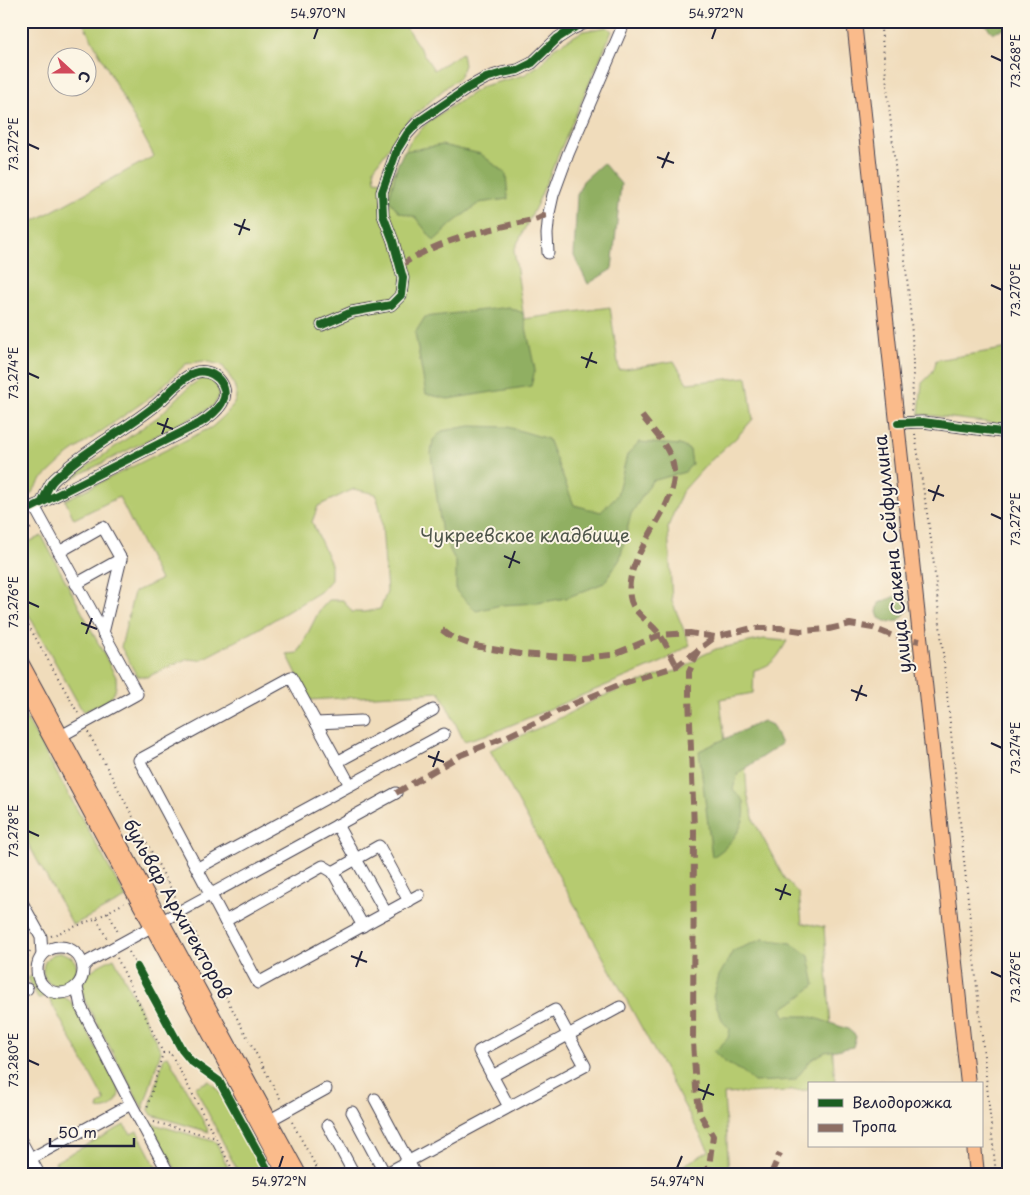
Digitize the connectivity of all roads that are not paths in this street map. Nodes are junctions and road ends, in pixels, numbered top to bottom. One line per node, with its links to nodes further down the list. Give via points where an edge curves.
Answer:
1 (589, 21): 5 (street, via 558,38 532,63 486,78 468,88 418,122 407,134 397,150 382,192 383,215 403,278 401,296 391,305 352,312)
2 (626, 21): 4 (street, via 553,195 547,234)
3 (854, 21): 6 (main road, улица Сакена Сейфуллина)
4 (548, 253)
5 (322, 325)
6 (898, 423): 7 (street); 46 (main road, улица Сакена Сейфуллина)
7 (1009, 433)
8 (38, 504): 8 (street, via 212,415 226,393 221,381 204,371 194,373 146,412 81,456 52,481); 9 (street); 10 (street)
9 (21, 513)
10 (59, 552): 11 (street, via 103,527); 12 (street)
11 (120, 560): 12 (street); 13 (street)
12 (76, 584): 13 (street)
13 (103, 633): 20 (street, via 137,694)
14 (21, 662): 20 (main road, бульвар Архитекторов)
15 (21, 683): 34 (main road, бульвар Архитекторов)
16 (433, 710): 21 (street)
17 (361, 721): 18 (street)
18 (316, 723): 21 (street); 26 (street, via 291,677 139,760)
19 (444, 734): 22 (street)
20 (61, 736): 34 (main road, бульвар Архитекторов)
21 (337, 762): 22 (street)
22 (350, 785): 26 (street)
23 (396, 794): 24 (street)
24 (337, 825): 25 (street); 28 (street)
25 (356, 859): 27 (street); 31 (street, via 379,846); 32 (street)
26 (198, 868): 28 (street)
27 (333, 872): 33 (street, via 323,866); 35 (street)
28 (211, 894): 33 (street); 34 (street)
29 (419, 895): 31 (street)
30 (21, 901): 36 (street)
31 (409, 901): 32 (street)
32 (386, 913): 35 (street)
33 (225, 921): 35 (street, via 258,983)
34 (157, 924): 40 (street); 52 (main road, бульвар Архитекторов); 60 (main road, бульвар Архитекторов)
35 (363, 926)
36 (41, 937): 37 (street); 39 (street)
37 (58, 947): 38 (street); 39 (street)
38 (76, 953): 40 (street); 41 (street)
39 (42, 955): 42 (street, via 36,968 40,983 52,993)
40 (100, 955): 41 (street)
41 (83, 967): 42 (street, via 81,981)
42 (72, 990): 49 (street)
43 (620, 1007): 44 (street)
44 (568, 1035): 45 (street); 45 (street, via 555,1010 479,1051); 50 (street, via 585,1066)
45 (492, 1076): 50 (street)
46 (968, 1082)
47 (326, 1089): 52 (street)
48 (375, 1099): 56 (street)
49 (131, 1104): 57 (street); 59 (street)
50 (509, 1107): 56 (street)
51 (352, 1112): 63 (street)
52 (270, 1120): 61 (main road, бульвар Архитекторов)
53 (328, 1125): 62 (street)
54 (21, 1141): 57 (street)
55 (974, 1148): 65 (main road)
56 (408, 1161): 63 (street); 64 (street)
57 (26, 1162): 58 (street)
58 (39, 1174)
59 (169, 1174)
60 (285, 1174)
61 (299, 1174)
62 (354, 1174)
63 (385, 1174)
64 (415, 1174)
65 (977, 1174)

